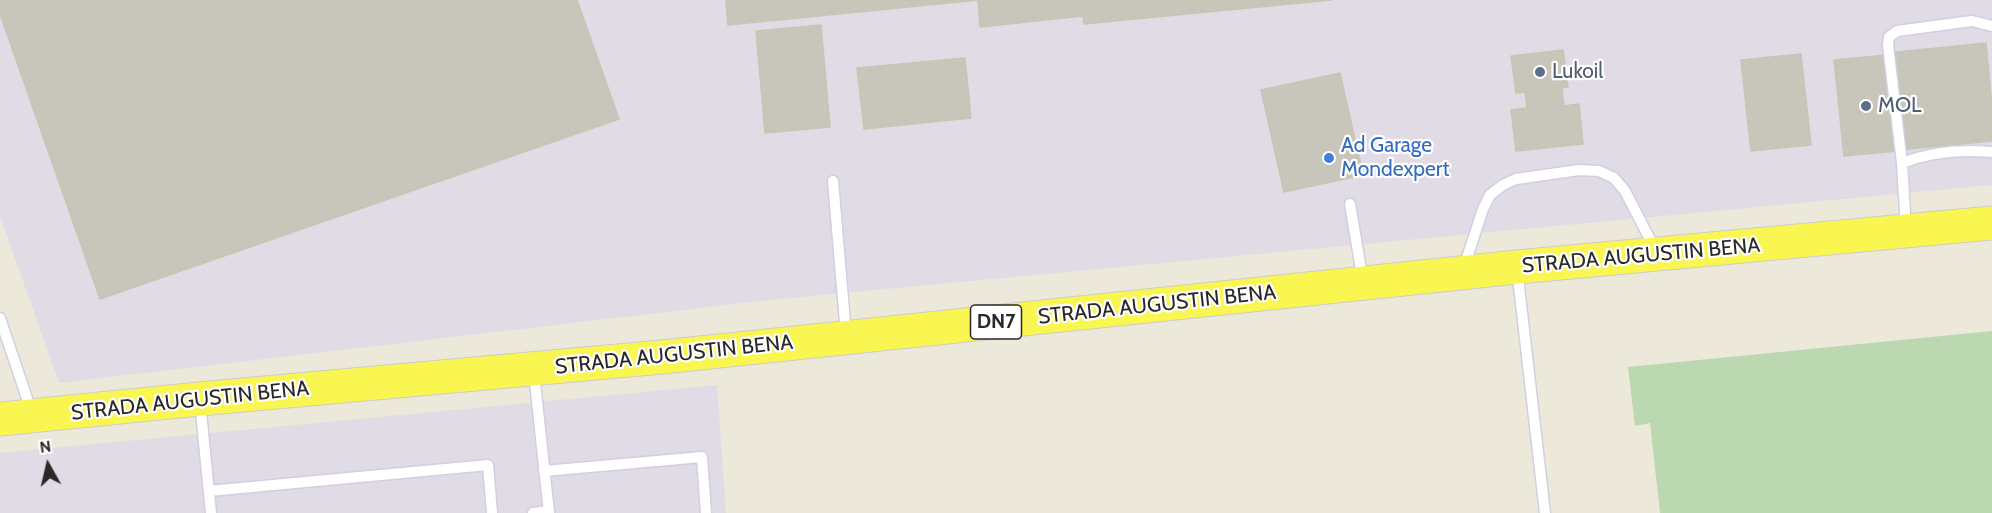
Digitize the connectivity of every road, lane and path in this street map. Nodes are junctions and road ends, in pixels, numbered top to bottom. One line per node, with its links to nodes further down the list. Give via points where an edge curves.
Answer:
1 (1992, 26): 3 (lane, via 1972,21 1897,31 1889,37)
2 (1992, 152): 3 (lane, via 1922,155)
3 (1902, 163): 7 (lane)
4 (833, 181): 13 (lane)
5 (1350, 204): 11 (lane)
6 (1992, 223): 7 (main road, STRADA AUGUSTIN BENA / DN7)
7 (1906, 231): 8 (main road, STRADA AUGUSTIN BENA / DN7)
8 (1658, 254): 9 (main road, STRADA AUGUSTIN BENA / DN7); 10 (lane, via 1625,191 1614,178 1599,171 1578,170 1516,179 1490,195)
9 (1517, 267): 10 (main road, STRADA AUGUSTIN BENA / DN7); 25 (lane)
10 (1462, 273): 11 (main road, STRADA AUGUSTIN BENA / DN7)
11 (1363, 284): 13 (main road, STRADA AUGUSTIN BENA / DN7)
12 (0, 318): 16 (lane)
13 (847, 338): 14 (main road, STRADA AUGUSTIN BENA / DN7)
14 (533, 368): 15 (main road, STRADA AUGUSTIN BENA / DN7); 18 (lane)
15 (199, 399): 16 (main road, STRADA AUGUSTIN BENA / DN7); 19 (lane)
16 (33, 416): 17 (main road, STRADA AUGUSTIN BENA / DN7)
17 (0, 419)
18 (544, 471): 20 (lane); 24 (lane, via 702,457)
19 (209, 491): 21 (lane); 22 (lane, via 488,465)
20 (549, 512): 23 (lane)
21 (211, 513)
22 (492, 513)
23 (533, 513)
24 (706, 513)
25 (1545, 513)

